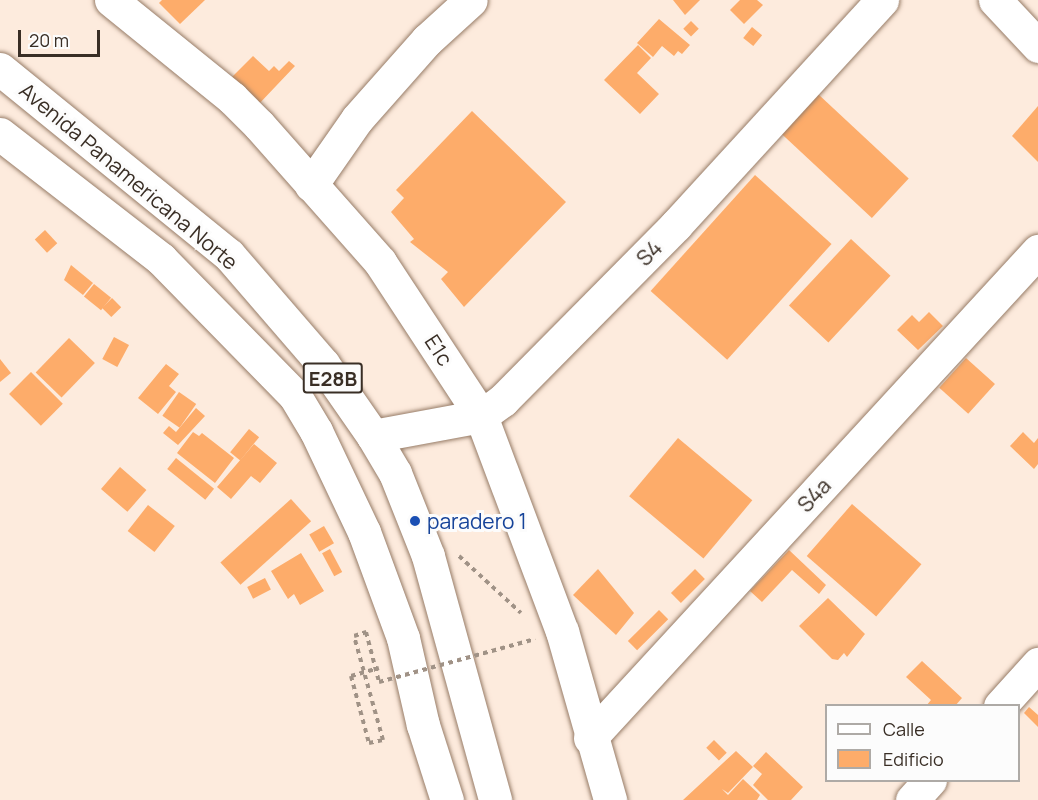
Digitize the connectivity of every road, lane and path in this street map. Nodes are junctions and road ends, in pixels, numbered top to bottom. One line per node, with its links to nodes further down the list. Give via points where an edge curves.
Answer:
1 (111, 0): 8 (main road, E1c, via 232,98)
2 (471, 0): 8 (main road, via 427,40 357,118)
3 (882, 0): 10 (main road, S4, via 676,225 503,400)
4 (995, 0): 5 (main road)
5 (1038, 46)
6 (0, 69): 11 (main road, Avenida Panamericana Norte / E28B, via 229,255 324,364)
7 (0, 134): 20 (main road, Avenida Panamericana Norte / E28B, via 161,259 295,396 364,532 403,638 423,725)
8 (311, 185): 10 (main road, E1c, via 380,262)
9 (1038, 251): 18 (main road, S4a)
10 (482, 416): 11 (main road, S4); 18 (main road, E1c, via 562,631)
11 (373, 436): 12 (main road, Avenida Panamericana Norte / E28B, via 395,473)
12 (428, 556): 13 (path, via 461,556); 21 (main road, Avenida Panamericana Norte / E28B)
13 (529, 620)
14 (535, 639): 16 (path, bridge, via 379,682 366,632 354,636 383,740 369,743)
15 (1038, 664): 17 (main road)
16 (351, 676)
17 (1001, 704)
18 (590, 738): 22 (main road, E1c)
19 (928, 782): 23 (main road)
20 (447, 800)
21 (495, 800)
22 (610, 800)
23 (912, 800)

